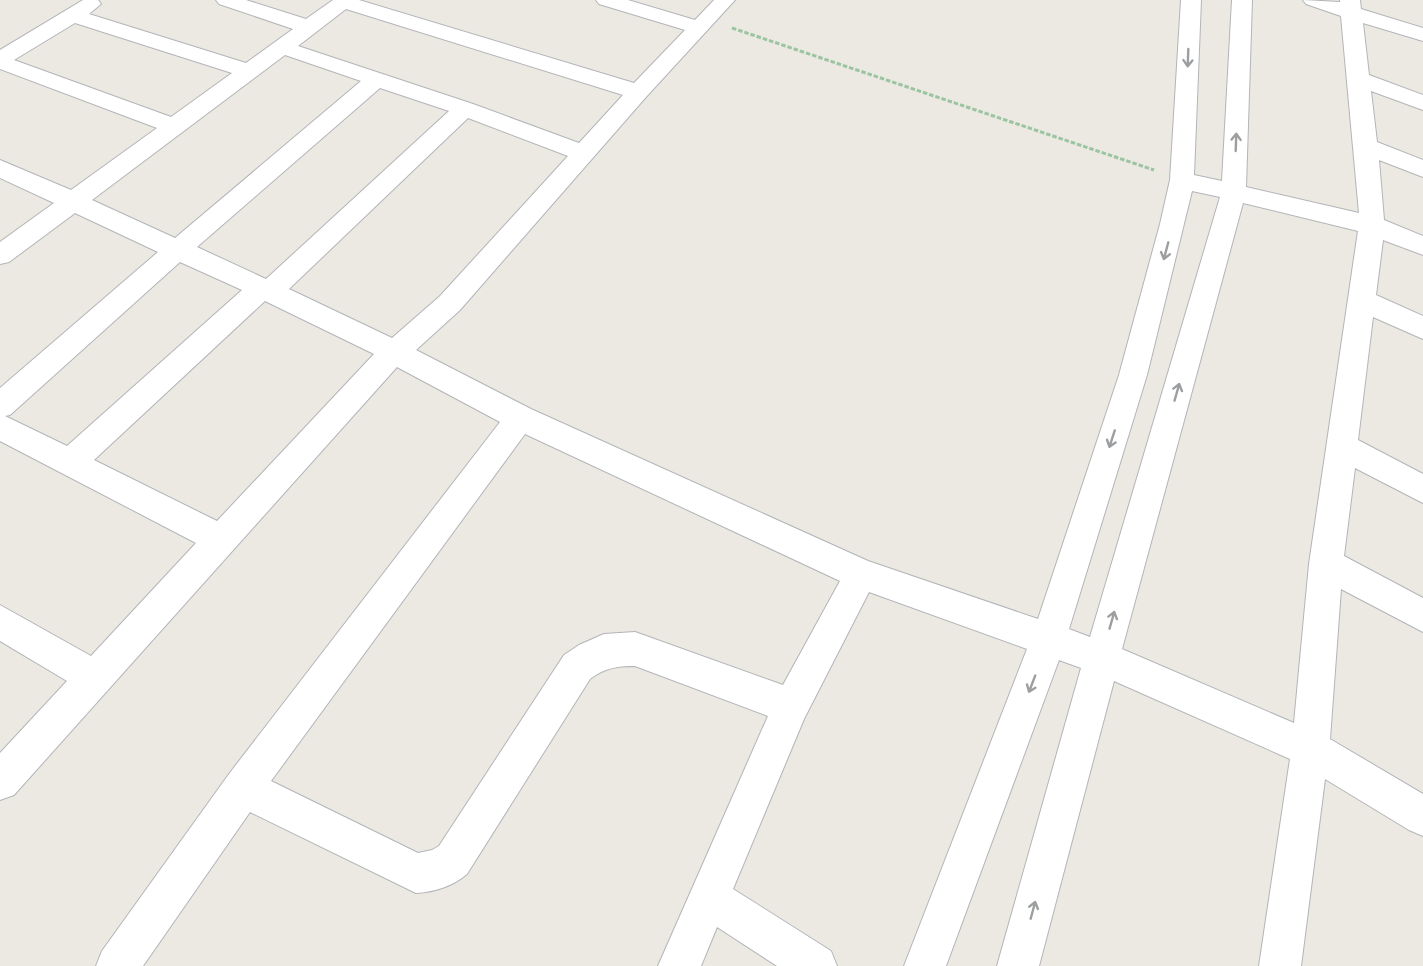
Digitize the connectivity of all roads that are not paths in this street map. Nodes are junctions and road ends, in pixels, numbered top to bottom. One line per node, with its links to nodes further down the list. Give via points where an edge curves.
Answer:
1 (97, 0): 9 (street)
2 (226, 0): 11 (street)
3 (606, 0): 10 (street)
4 (1191, 0): 26 (street, one-way to 26)
5 (1242, 0): 27 (street, one-way to 5)
6 (1313, 0): 8 (street)
7 (345, 1): 11 (street); 18 (street)
8 (1350, 6): 12 (street); 16 (street)
9 (72, 15): 14 (street); 15 (street)
10 (710, 16): 18 (street)
11 (309, 27): 13 (street)
12 (1423, 35)
13 (281, 47): 15 (street); 17 (street)
14 (0, 60): 21 (street)
15 (248, 71): 21 (street)
16 (1357, 78): 19 (street); 22 (street)
17 (376, 79): 20 (street); 31 (street)
18 (638, 92): 23 (street)
19 (1423, 103)
20 (465, 109): 23 (street); 33 (street)
21 (173, 126): 28 (street)
22 (1366, 146): 25 (street); 29 (street)
23 (583, 153): 36 (street, via 450,303)
24 (0, 168): 28 (street)
25 (1423, 169)
26 (1182, 180): 27 (street); 48 (street, one-way to 48, via 1133,375)
27 (1234, 190): 29 (street); 49 (street, one-way to 27)
28 (74, 201): 31 (street); 32 (street)
29 (1372, 225): 30 (street); 34 (street)
30 (1423, 246)
31 (177, 250): 33 (street); 37 (street)
32 (0, 255)
33 (266, 290): 36 (street); 41 (street)
34 (1363, 301): 35 (street); 40 (street)
35 (1423, 328)
36 (395, 351): 38 (street); 43 (street)
37 (0, 406)
38 (520, 418): 45 (street); 54 (street)
39 (0, 427): 41 (street)
40 (1342, 447): 42 (street); 44 (street)
41 (70, 463): 43 (street)
42 (1423, 489)
43 (222, 540): 50 (street)
44 (1326, 564): 46 (street); 52 (street)
45 (861, 574): 48 (street); 51 (street)
46 (1423, 616)
47 (0, 622): 50 (street)
48 (1049, 638): 49 (street); 60 (street, one-way to 60)
49 (1102, 658): 52 (street); 61 (street, one-way to 49)
50 (95, 678): 53 (street)
51 (791, 706): 54 (street, via 635,649 594,654 577,667 453,860 429,872 416,873); 56 (street)
52 (1310, 749): 55 (street); 62 (street)
53 (0, 782)
54 (243, 788): 57 (street)
55 (1423, 816)
56 (710, 899): 58 (street); 59 (street)
57 (117, 966)
58 (679, 966)
59 (816, 966)
60 (925, 966)
61 (1018, 966)
62 (1280, 966)

